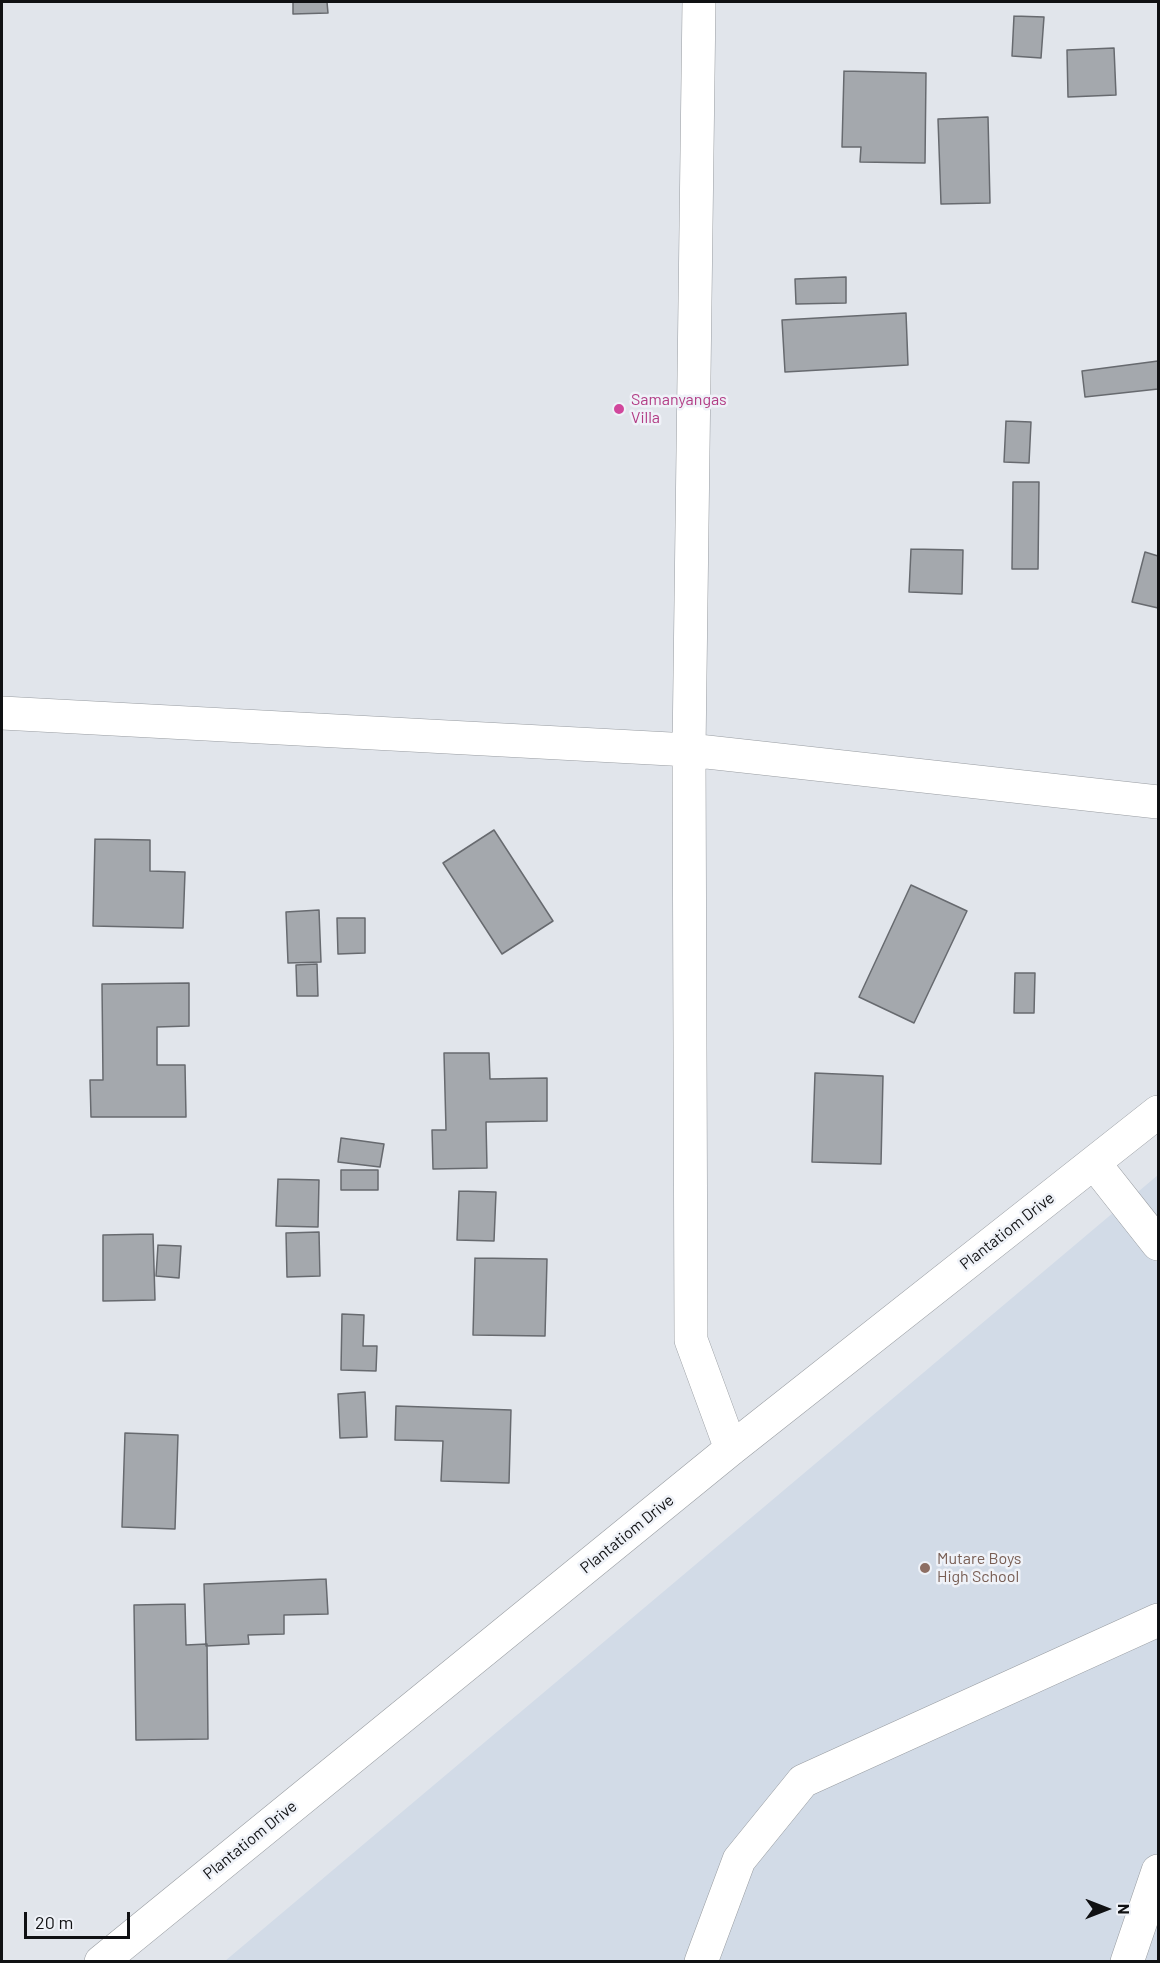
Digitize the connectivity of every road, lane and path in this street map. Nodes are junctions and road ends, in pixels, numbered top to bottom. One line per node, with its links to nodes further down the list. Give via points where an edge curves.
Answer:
1 (699, 2): 3 (street)
2 (2, 713): 3 (street)
3 (689, 750): 4 (street); 8 (street, via 691,1340)
4 (1158, 802)
5 (1158, 1112): 6 (street, Plantatiom Drive)
6 (1094, 1163): 7 (street); 8 (street, Plantatiom Drive)
7 (1158, 1244)
8 (731, 1449): 11 (street, Plantatiom Drive)
9 (1158, 1620): 12 (street, via 803,1780 739,1860)
10 (1158, 1871): 13 (street)
11 (101, 1962)
12 (701, 1962)
13 (1127, 1962)

